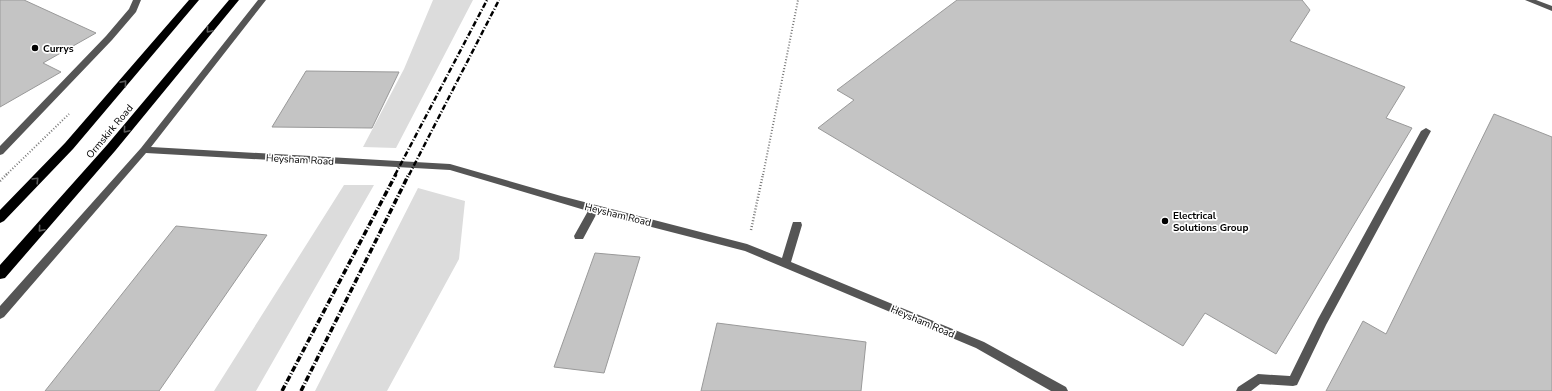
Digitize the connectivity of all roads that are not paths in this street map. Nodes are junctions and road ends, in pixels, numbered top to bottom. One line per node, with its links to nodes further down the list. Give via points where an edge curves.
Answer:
1 (137, 0): 9 (street, via 133,10 109,38)
2 (194, 0): 11 (highway, Ormskirk Road, one-way to 2, via 69,146)
3 (234, 0): 15 (highway, Ormskirk Road, one-way to 15, via 111,148)
4 (262, 0): 8 (street)
5 (1529, 0): 6 (street)
6 (1552, 9)
7 (1426, 131): 18 (street, via 1325,315 1293,381 1258,379)
8 (144, 150): 10 (street, Heysham Road, via 450,167); 16 (street)
9 (0, 152)
10 (595, 208): 13 (street); 14 (street, Heysham Road, via 747,248)
11 (0, 218)
12 (797, 225): 14 (street)
13 (579, 236)
14 (785, 264): 17 (street, Heysham Road, via 980,345)
15 (0, 274)
16 (0, 314)
17 (1062, 391)
18 (1242, 391)

